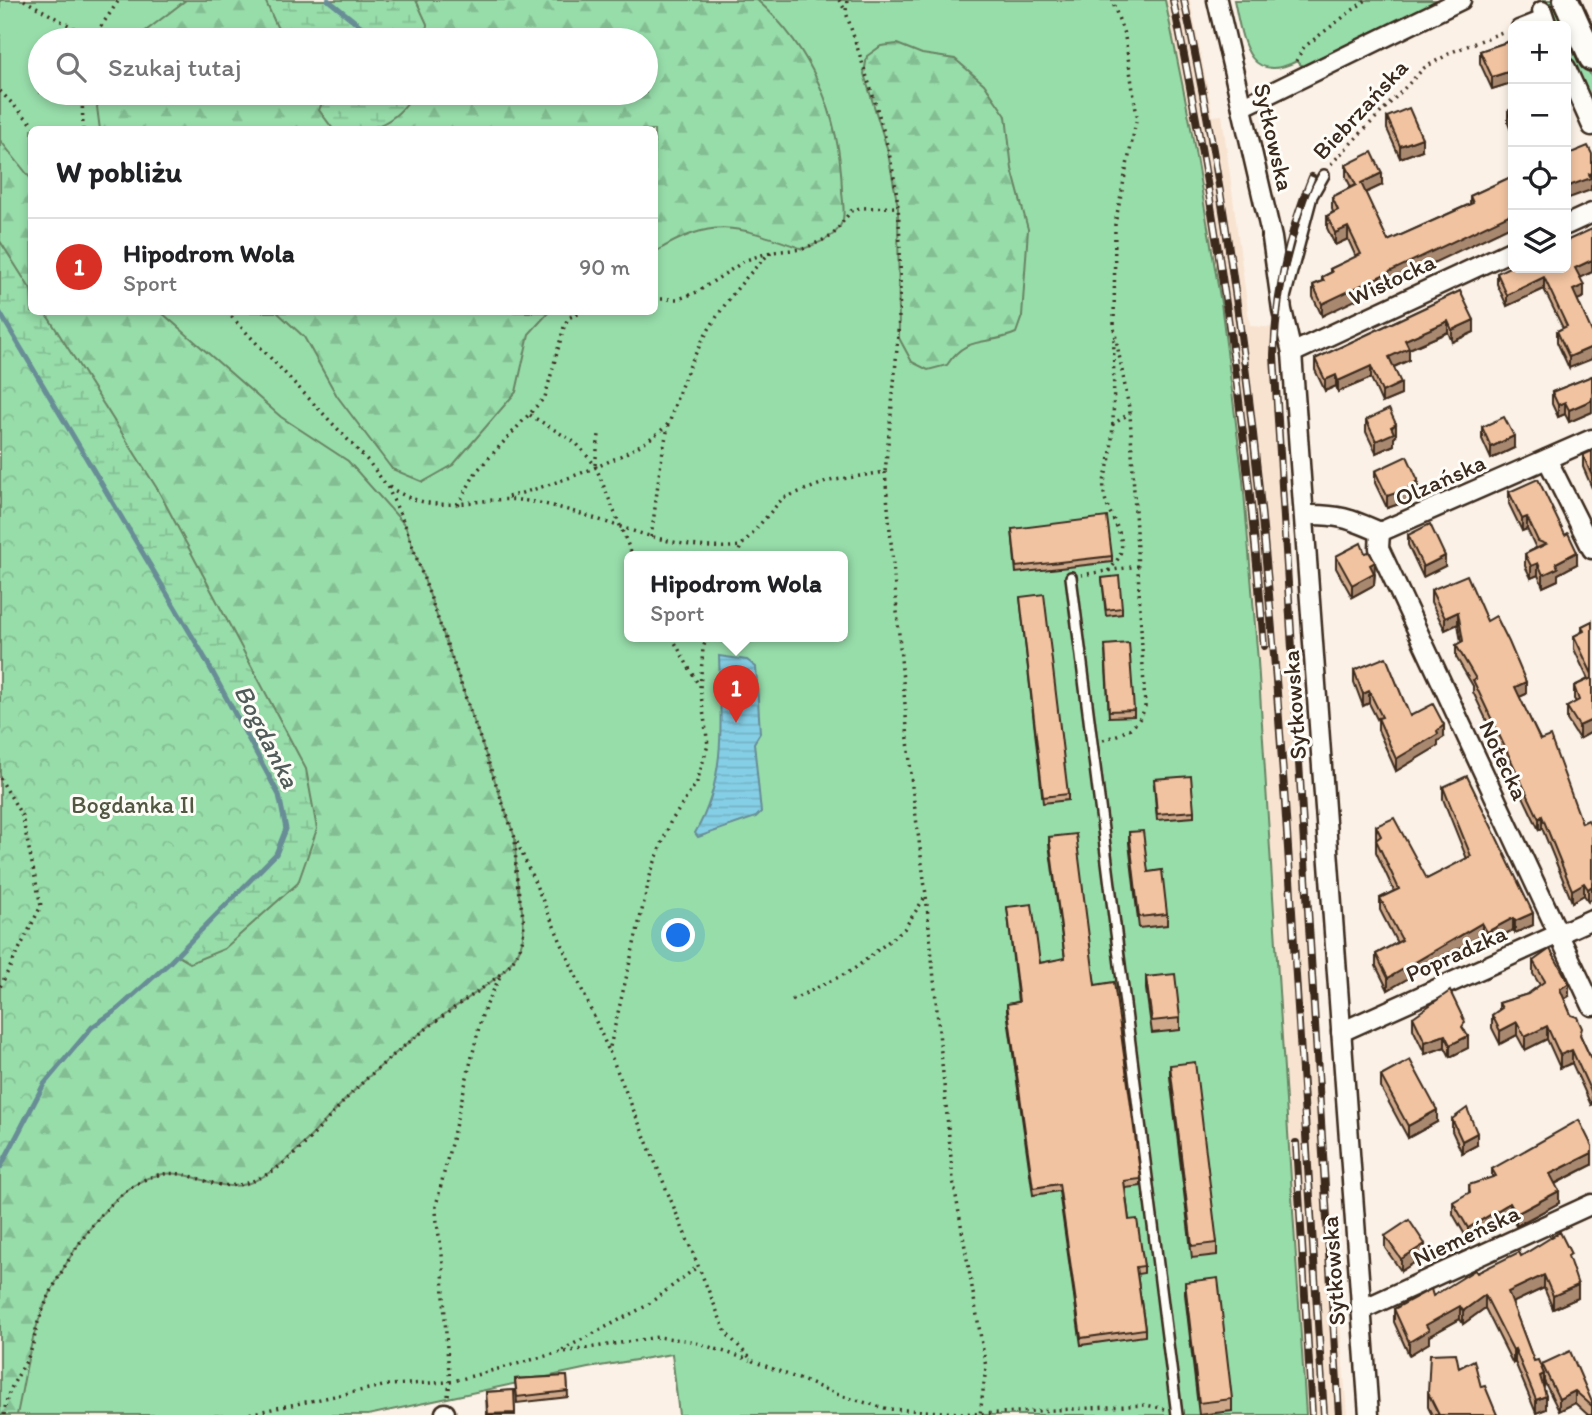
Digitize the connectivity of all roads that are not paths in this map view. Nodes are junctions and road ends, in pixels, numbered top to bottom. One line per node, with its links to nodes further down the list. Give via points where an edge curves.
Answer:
1 (1217, 0): 6 (street, Sytkowska)
2 (1461, 0): 6 (street)
3 (1566, 0): 4 (main road)
4 (1592, 58)
5 (1571, 79): 7 (street)
6 (1242, 107): 12 (street, Sytkowska, via 1272,238)
7 (1592, 126)
8 (1324, 175): 12 (lane, Biebrzańska, via 1309,207)
9 (1592, 213): 10 (street)
10 (1571, 223)
11 (1508, 252): 13 (street, Wisłocka)
12 (1282, 310): 13 (street, Sytkowska)
13 (1292, 353): 16 (street, Sytkowska)
14 (1592, 439): 15 (street, Olzańska)
15 (1547, 459): 17 (street, Olzańska); 18 (street)
16 (1305, 515): 17 (street, Olzańska, via 1334,514); 23 (street, Sytkowska)
17 (1380, 532): 21 (street, Notecka, via 1379,548)
18 (1592, 549)
19 (1071, 577): 26 (lane)
20 (1592, 919): 21 (street, Popradzka)
21 (1558, 934): 22 (street, Notecka); 23 (street, Popradzka)
22 (1592, 1006)
23 (1340, 1032): 25 (street, Sytkowska)
24 (1592, 1204): 25 (street, Niemeńska)
25 (1361, 1310): 27 (street, Sytkowska)
26 (1177, 1414)
27 (1368, 1415)

